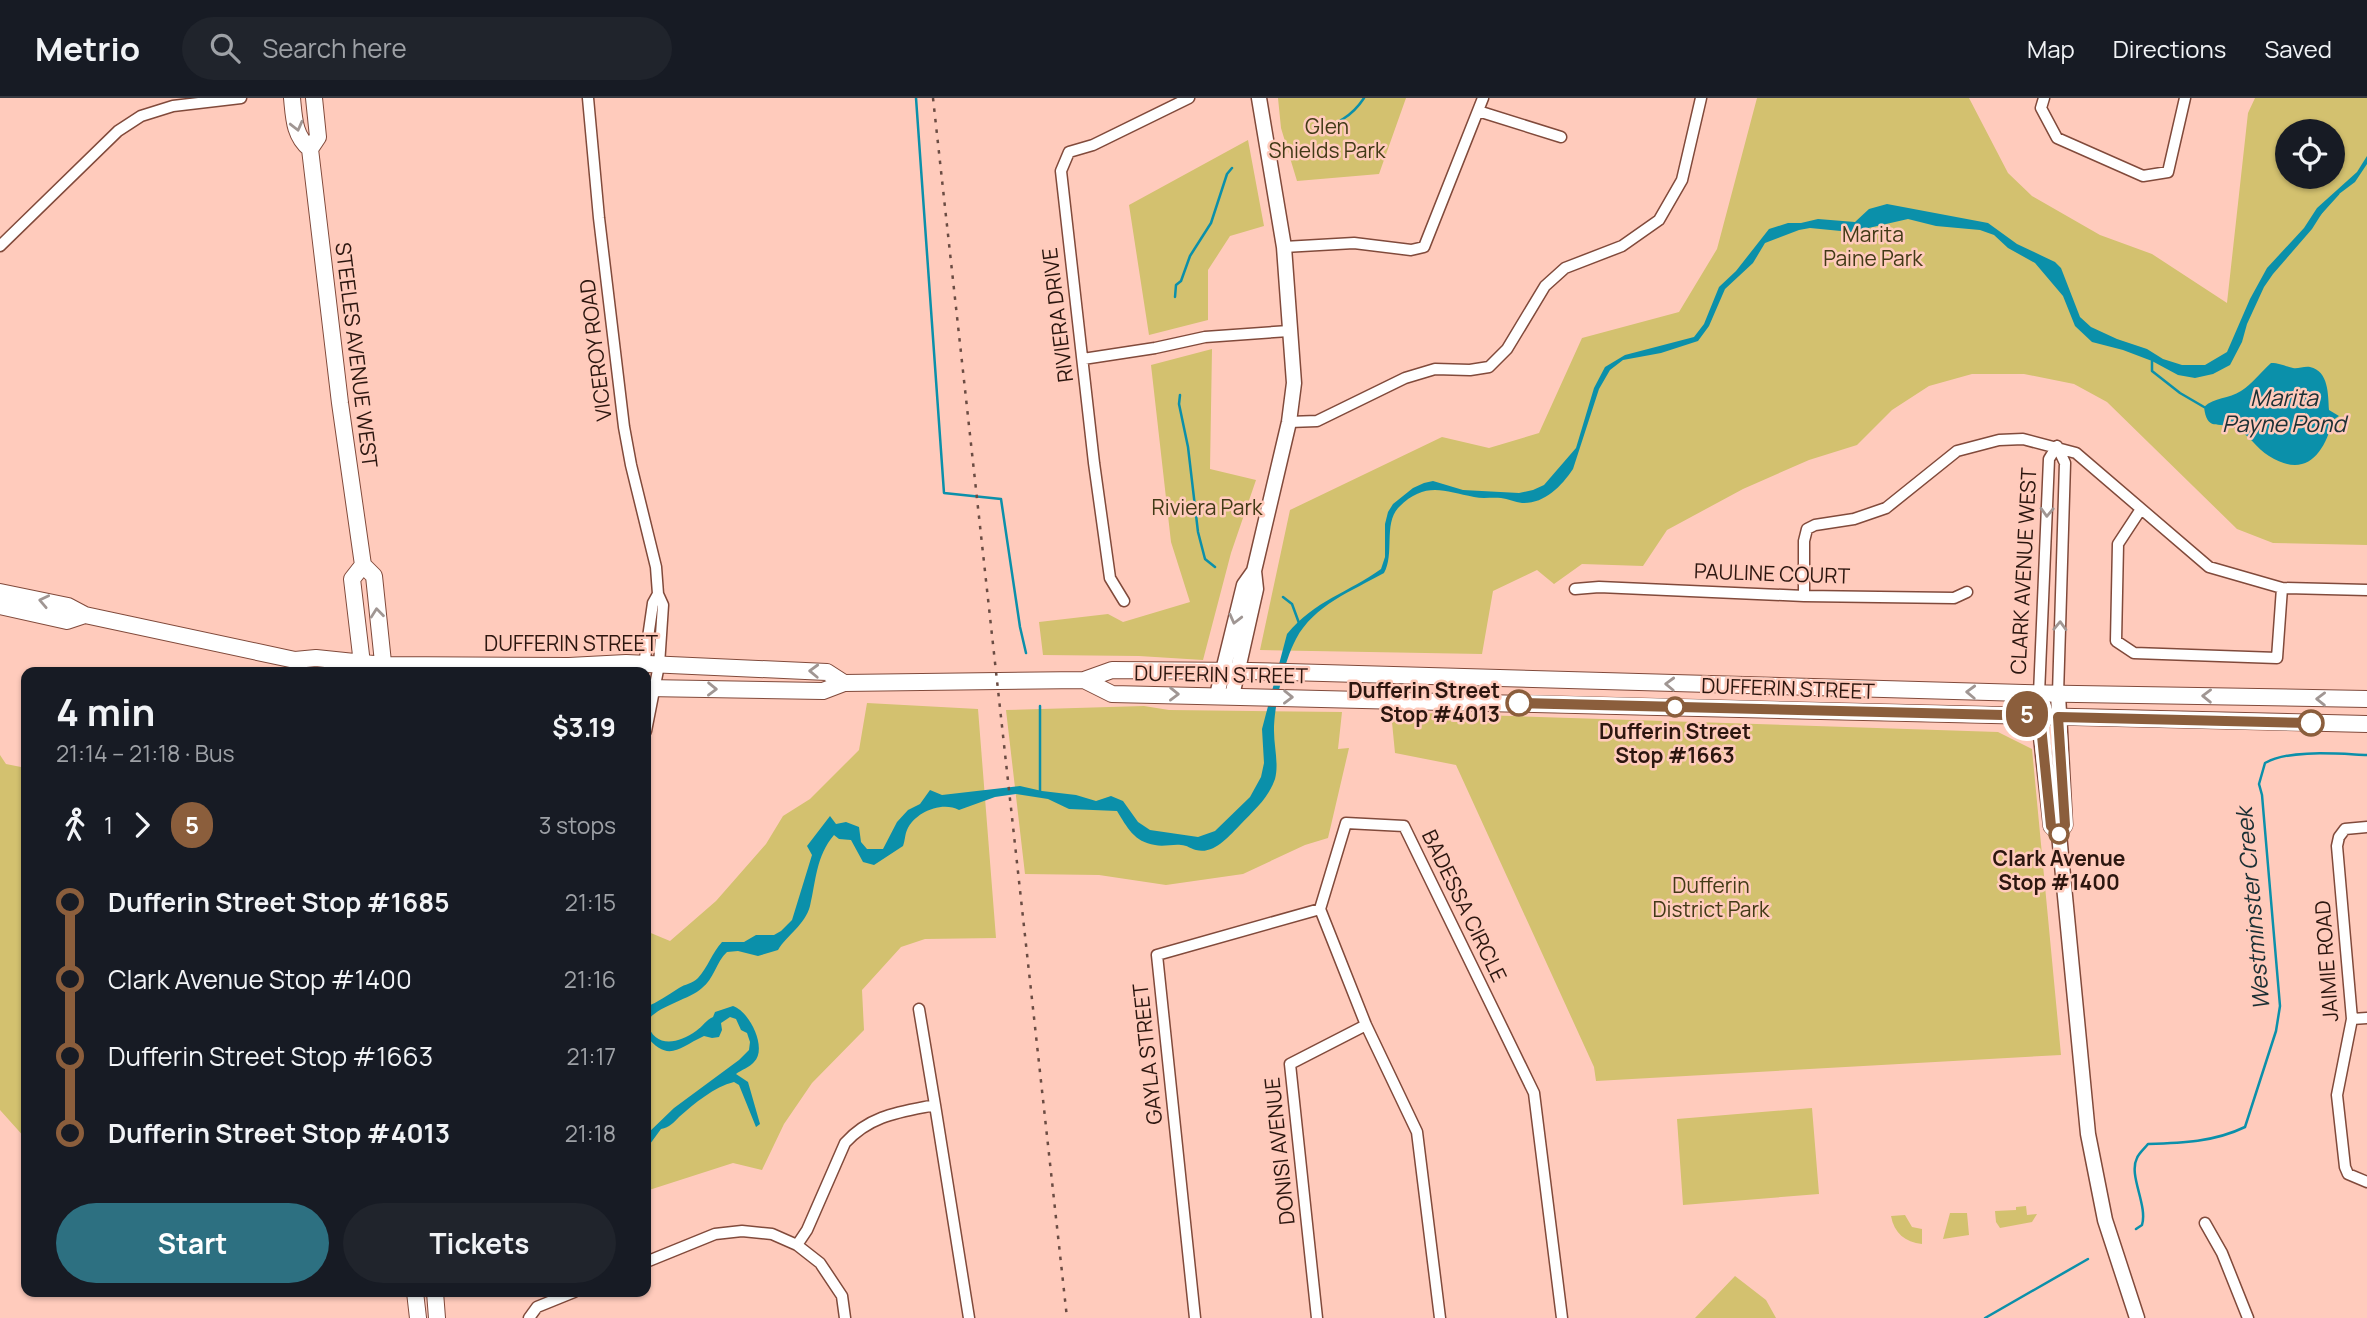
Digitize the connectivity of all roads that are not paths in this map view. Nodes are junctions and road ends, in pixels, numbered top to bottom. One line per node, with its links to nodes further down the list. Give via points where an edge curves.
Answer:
1 (241, 98): 14 (street, via 173,106 141,116 118,131)
2 (292, 98): 13 (main road, STEELES AVENUE WEST, one-way to 13, via 296,131)
3 (314, 98): 13 (main road, STEELES AVENUE WEST, via 318,136)
4 (588, 98): 36 (street, VICEROY ROAD, via 624,427 663,605)
5 (1189, 98): 17 (street, RIVIERA DRIVE, via 1069,152 1061,171)
6 (1259, 98): 15 (street)
7 (1483, 98): 11 (street)
8 (1702, 98): 18 (street, via 1682,180 1659,220 1622,246 1566,268 1545,286 1507,349 1489,367 1435,369 1405,378 1317,421)
9 (2044, 98): 10 (street, via 2041,108 2057,138 2143,176 2168,172)
10 (2185, 98)
11 (1478, 111): 12 (street); 15 (street, via 1424,247 1411,250 1354,243)
12 (1561, 136)
13 (310, 149): 21 (main road, STEELES AVENUE WEST)
14 (0, 246)
15 (1284, 247): 16 (street)
16 (1289, 331): 17 (street, via 1205,337); 18 (street, via 1294,383)
17 (1083, 359): 28 (street, RIVIERA DRIVE, via 1110,578)
18 (1289, 422): 38 (street, via 1254,571 1256,589)
19 (2057, 446): 20 (street, via 2076,453); 27 (street, via 2023,439 1998,440 1956,451 1886,508 1807,529); 42 (street, CLARK AVENUE WEST, one-way to 42, via 2049,459); 43 (street, CLARK AVENUE WEST, one-way to 19, via 2065,463)
20 (2141, 509): 22 (street, via 2209,567); 22 (street, via 2118,544 2116,641 2134,653 2277,658)
21 (363, 565): 34 (main road, STEELES AVENUE WEST, via 352,579); 35 (main road, STEELES AVENUE WEST, one-way to 21, via 374,576)
22 (2282, 587): 24 (street)
23 (1575, 589): 27 (street, PAULINE COURT)
24 (2367, 590)
25 (0, 592): 30 (main road, DUFFERIN STREET, one-way to 25, via 68,606)
26 (1967, 592): 27 (street, PAULINE COURT, via 1954,598)
27 (1804, 596)
28 (1124, 601)
29 (0, 606): 30 (main road, DUFFERIN STREET, via 67,621)
30 (85, 615): 31 (main road, DUFFERIN STREET)
31 (295, 660): 32 (main road, DUFFERIN STREET); 33 (main road, DUFFERIN STREET, via 316,658)
32 (304, 667)
33 (357, 667)
34 (362, 667)
35 (383, 667)
36 (649, 667)
37 (651, 667): 40 (main road, DUFFERIN STREET, one-way to 37, via 827,672)
38 (1231, 671): 39 (main road, DUFFERIN STREET, via 1112,670); 42 (main road, DUFFERIN STREET, one-way to 38); 44 (street)
39 (1084, 680): 40 (main road, DUFFERIN STREET); 44 (main road, DUFFERIN STREET, one-way to 44, via 1112,694)
40 (845, 683): 41 (main road, DUFFERIN STREET, one-way to 40, via 823,691)
41 (651, 688)
42 (2039, 694): 43 (main road, DUFFERIN STREET); 46 (street, CLARK AVENUE WEST)
43 (2058, 694): 45 (main road, DUFFERIN STREET, one-way to 43); 47 (street, CLARK AVENUE WEST)
44 (1225, 695): 46 (main road, DUFFERIN STREET, one-way to 46)
45 (2367, 699)
46 (2040, 716): 47 (main road, DUFFERIN STREET); 50 (street, CLARK AVENUE WEST, via 2051,826)
47 (2058, 717): 48 (main road, DUFFERIN STREET); 50 (street, CLARK AVENUE WEST, via 2065,825)
48 (2367, 724)
49 (2367, 827): 54 (street, JAIMIE ROAD, via 2345,829 2337,846)
50 (2059, 834): 73 (street, CLARK AVENUE WEST, via 2088,1137 2105,1220)
51 (1320, 909): 55 (street); 69 (street, GAYLA STREET, via 1157,955); 72 (street, BADESSA CIRCLE, via 1346,823 1404,826 1534,1093)
52 (919, 1009): 56 (street)
53 (2367, 1018): 54 (street)
54 (2352, 1019): 57 (street, JAIMIE ROAD, via 2337,1095 2345,1167 2348,1174)
55 (1366, 1025): 70 (street, DONISI AVENUE, via 1290,1065); 71 (street, via 1417,1132)
56 (935, 1105): 59 (street, via 887,1114 855,1132 845,1143); 68 (street)
57 (2367, 1182)
58 (2205, 1223): 74 (street)
59 (797, 1245): 60 (street, via 772,1234 742,1231 715,1234); 67 (street, via 820,1263 842,1296)
60 (651, 1260)
61 (416, 1297): 64 (main road)
62 (435, 1297): 65 (main road)
63 (562, 1297): 66 (street, via 537,1307)
64 (418, 1318)
65 (437, 1318)
66 (529, 1318)
67 (845, 1318)
68 (969, 1318)
69 (1195, 1318)
70 (1317, 1318)
71 (1440, 1318)
72 (1562, 1318)
73 (2137, 1318)
74 (2248, 1318)

